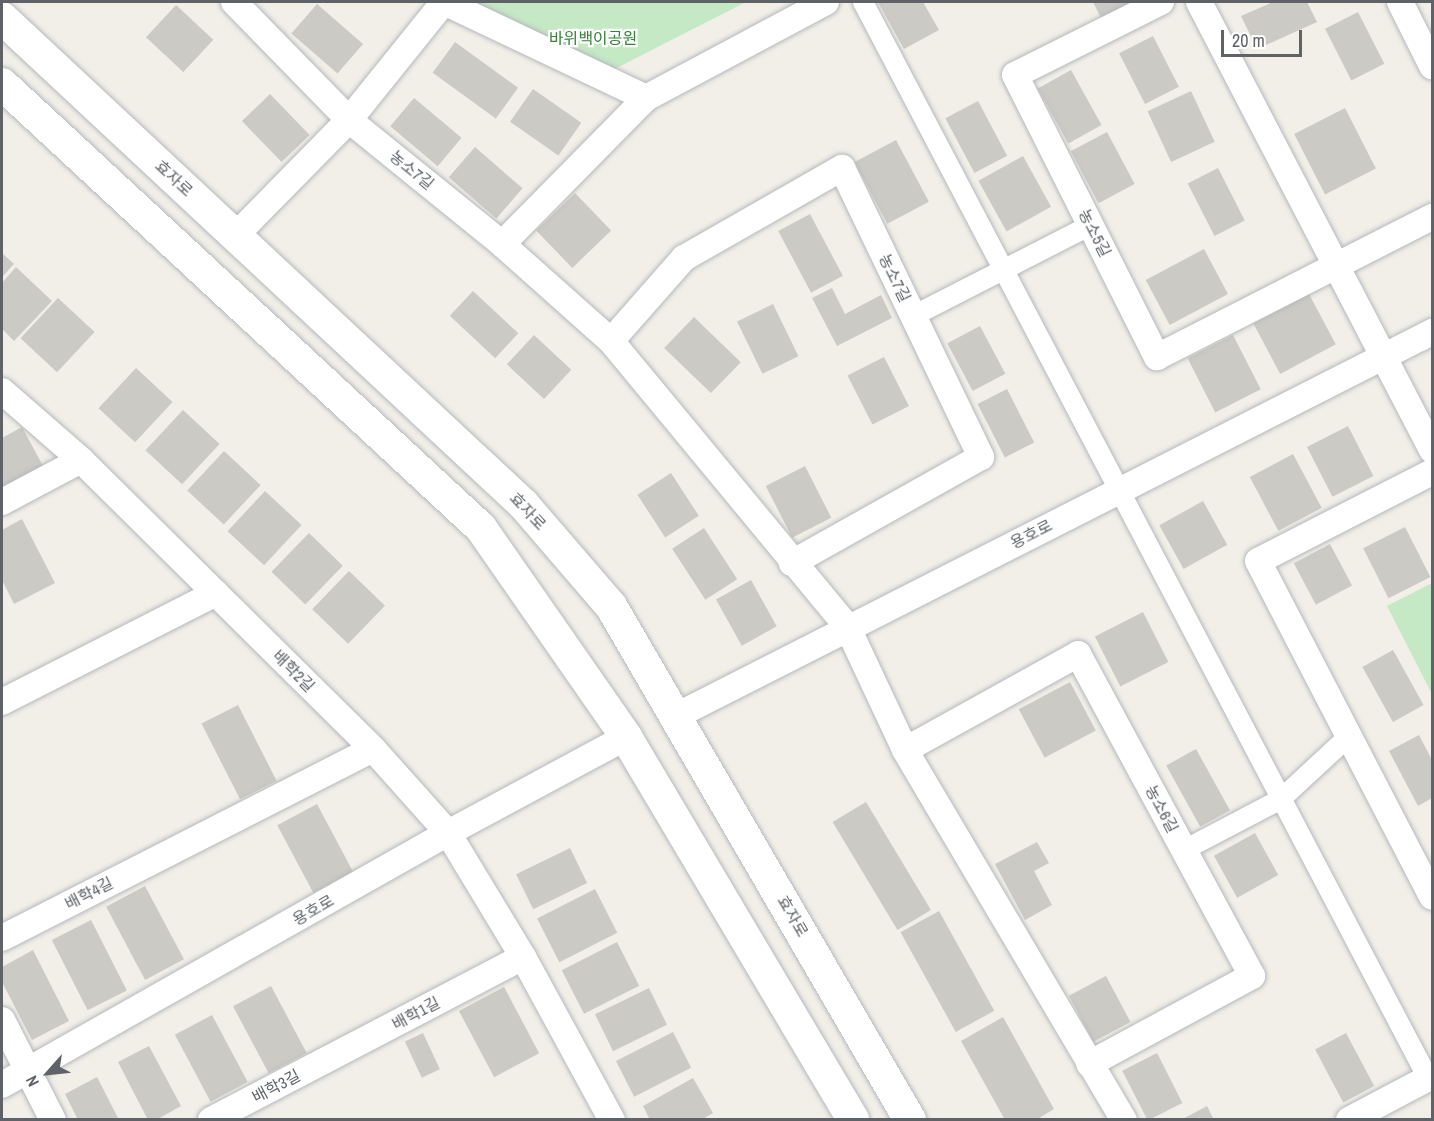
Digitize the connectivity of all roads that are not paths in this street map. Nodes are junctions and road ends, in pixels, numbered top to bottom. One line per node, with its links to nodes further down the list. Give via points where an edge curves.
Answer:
1 (234, 2): 12 (street, 농소7길)
2 (444, 2): 11 (street); 12 (street)
3 (826, 2): 11 (street)
4 (863, 2): 18 (street)
5 (1161, 2): 14 (street, 농소5길, via 1015,75)
6 (1199, 2): 17 (street)
7 (1400, 2): 9 (street)
8 (2, 18): 15 (street, 효자로)
9 (1430, 56)
10 (2, 84): 34 (street, via 481,528)
11 (646, 98): 16 (street)
12 (349, 120): 15 (street); 16 (street, 농소7길)
13 (1432, 217): 17 (street, 농소5길)
14 (1090, 225): 17 (street, 농소5길, via 1157,357); 18 (street)
15 (236, 235): 33 (street, 효자로, via 524,505 611,606)
16 (502, 244): 21 (street, 농소7길)
17 (1336, 266): 22 (street)
18 (1004, 269): 19 (street); 27 (street)
19 (913, 316): 21 (street, 농소7길, via 842,168 684,258); 29 (street, 농소7길, via 981,457)
20 (1432, 332): 22 (street, 용호로)
21 (611, 341): 29 (street, 농소7길)
22 (1386, 356): 24 (street); 27 (street, 용호로)
23 (2, 391): 25 (street, 배학2길)
24 (1432, 450)
25 (81, 460): 28 (street); 30 (street, 배학2길)
26 (1432, 472): 35 (street, via 1258,561)
27 (1118, 490): 31 (street, 용호로); 38 (street)
28 (2, 502)
29 (792, 563): 31 (street, 농소7길)
30 (216, 593): 32 (street); 36 (street, 배학2길)
31 (847, 626): 33 (street, 용호로); 37 (street)
32 (2, 702)
33 (678, 715): 54 (street, 효자로)
34 (626, 737): 39 (street, 용호로); 53 (street)
35 (1348, 737): 38 (street); 41 (street)
36 (373, 749): 39 (street, 배학2길); 42 (street, 배학4길)
37 (905, 750): 40 (street, 농소6길, via 1078,654); 45 (street)
38 (1281, 799): 40 (street); 48 (street)
39 (448, 833): 43 (street); 47 (street, 용호로)
40 (1184, 850): 45 (street, 농소6길, via 1252,976)
41 (1432, 897)
42 (2, 938)
43 (523, 957): 46 (street, 배학1길); 52 (street)
44 (2, 1020): 47 (street)
45 (1089, 1064): 55 (street)
46 (309, 1068): 51 (street, 배학3길)
47 (28, 1071): 49 (street, 용호로); 50 (street)
48 (1430, 1077): 56 (street)
49 (2, 1085)
50 (52, 1119)
51 (211, 1119)
52 (612, 1119)
53 (853, 1119)
54 (910, 1119)
55 (1124, 1119)
56 (1349, 1119)

